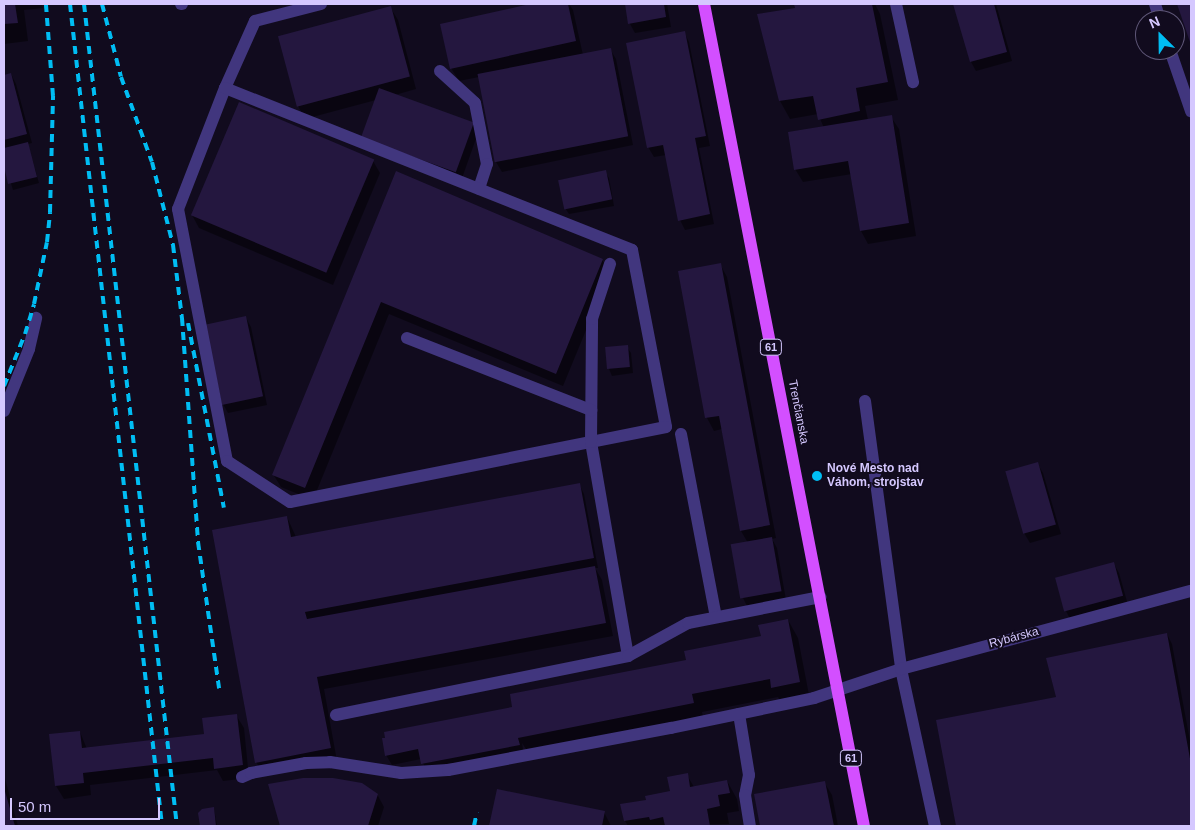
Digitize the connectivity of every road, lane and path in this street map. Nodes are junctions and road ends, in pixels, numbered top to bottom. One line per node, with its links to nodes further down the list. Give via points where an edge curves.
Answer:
1 (321, 4): 7 (lane, via 254,21)
2 (704, 4): 19 (main road, Trenčianska / 61)
3 (896, 4): 6 (lane)
4 (1173, 60): 8 (lane)
5 (440, 71): 9 (lane, via 475,103 487,164)
6 (913, 82)
7 (225, 88): 9 (lane); 17 (lane, via 178,208 226,461 290,502)
8 (1191, 111)
9 (479, 189): 17 (lane, via 632,250 666,426)
10 (610, 264): 14 (lane, via 592,319)
11 (36, 318): 15 (lane, via 29,349)
12 (408, 338): 14 (lane)
13 (864, 401): 22 (lane)
14 (592, 410): 17 (lane)
15 (4, 411)
16 (681, 434): 20 (lane)
17 (591, 442): 21 (lane)
18 (1191, 591): 22 (lane, Rybárska)
19 (820, 597): 20 (lane); 23 (main road, Trenčianska / 61)
20 (716, 617): 21 (lane, via 688,623)
21 (628, 656): 25 (lane)
22 (901, 669): 23 (lane, Rybárska); 29 (lane)
23 (838, 690): 24 (lane, Rybárska); 28 (main road, Trenčianska / 61)
24 (739, 714): 26 (lane, Rybárska, via 448,770 401,772 330,762 306,763); 27 (lane, via 749,775 744,795)
25 (336, 715)
26 (242, 777)
27 (750, 826)
28 (864, 826)
29 (935, 826)

